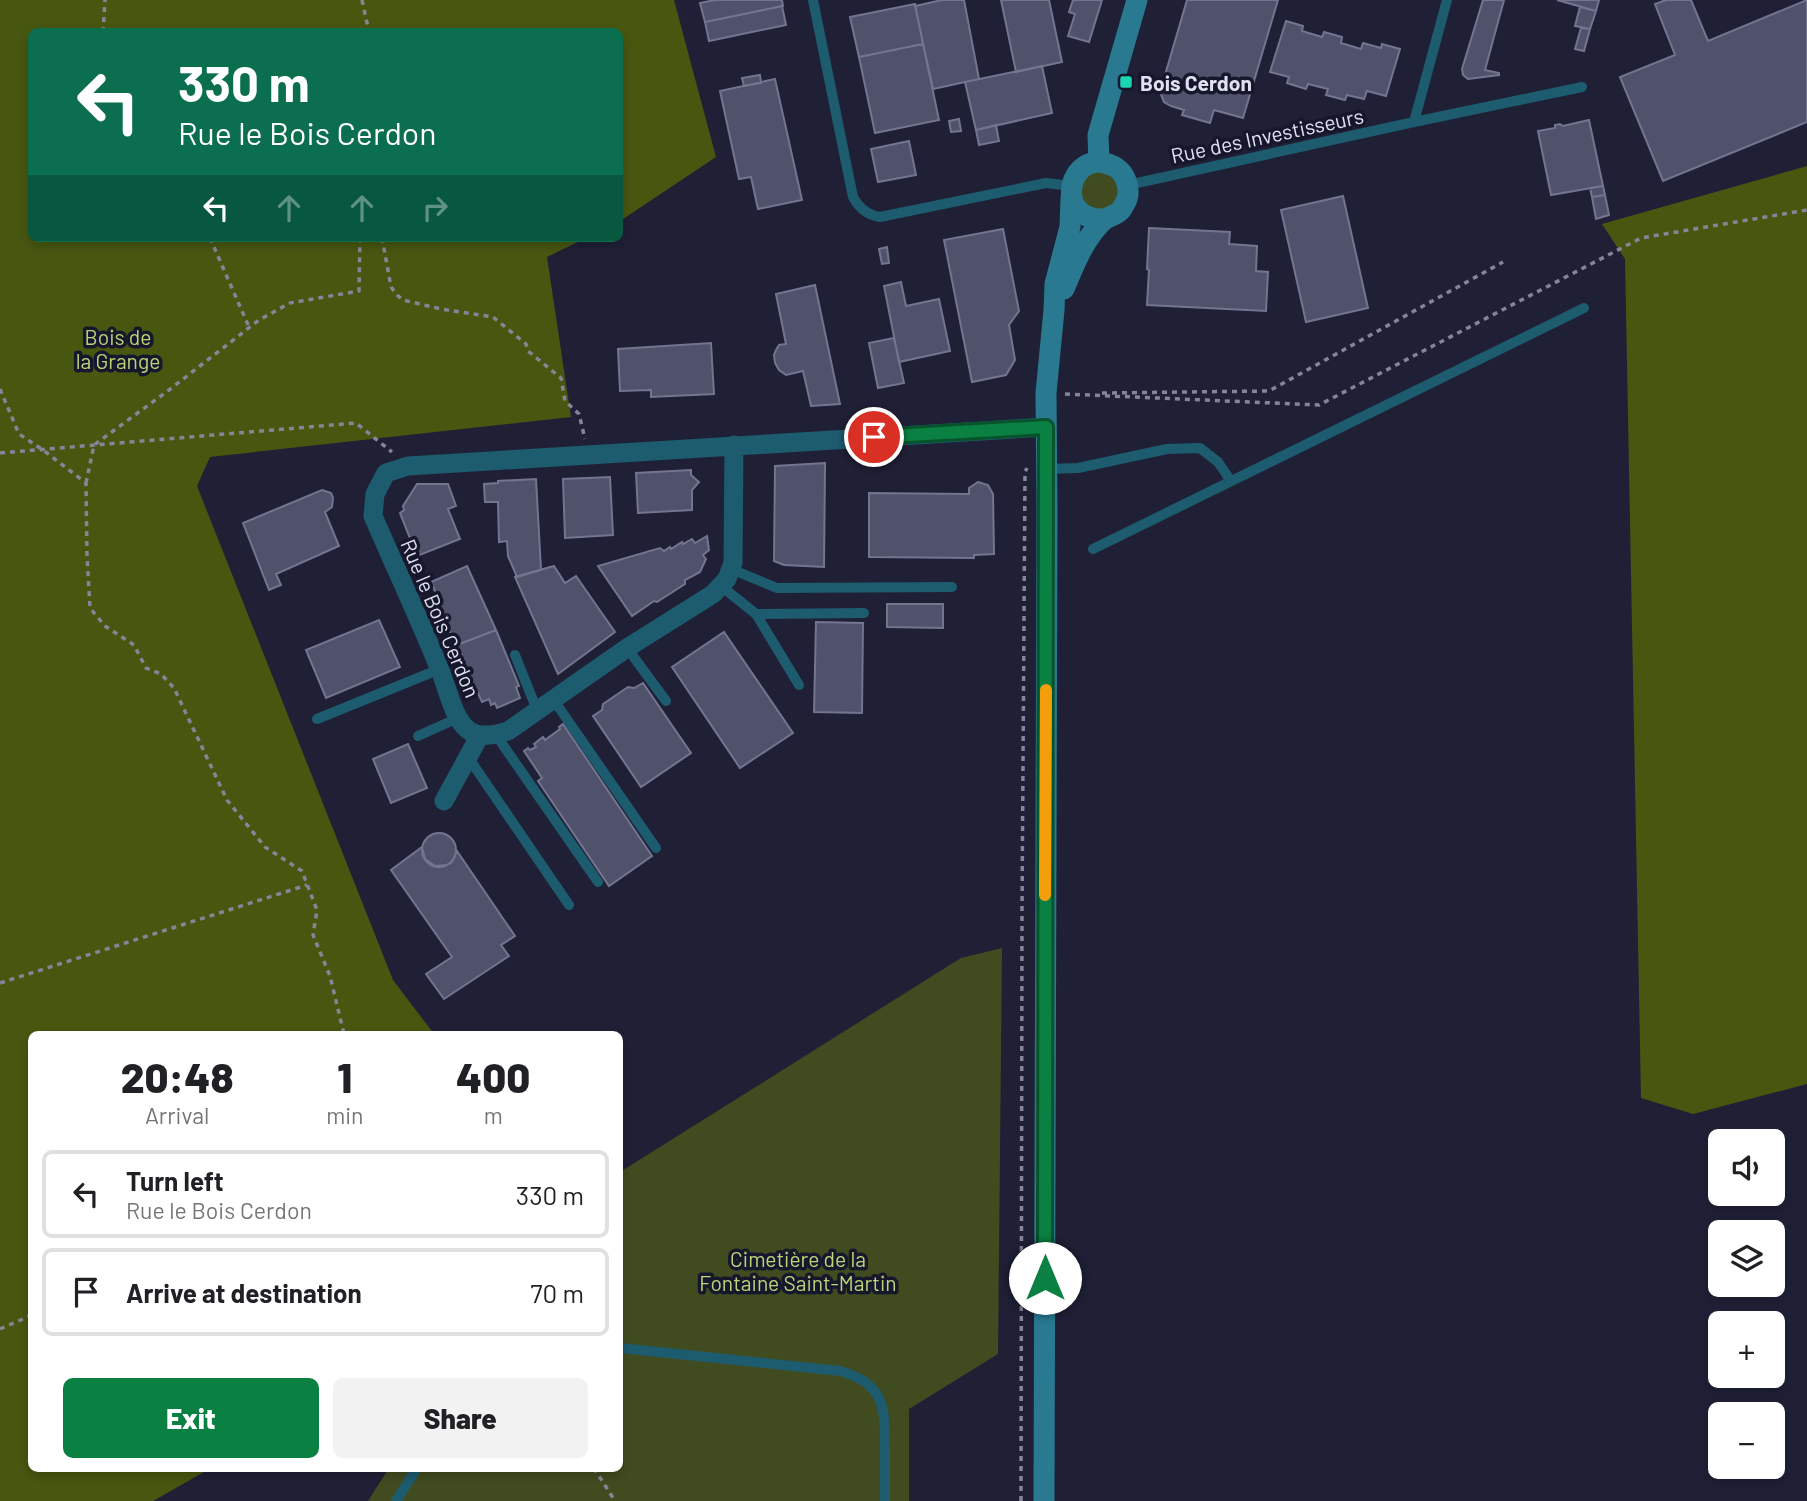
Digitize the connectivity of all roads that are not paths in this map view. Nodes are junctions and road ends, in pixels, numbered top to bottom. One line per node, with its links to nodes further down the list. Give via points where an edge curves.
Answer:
1 (813, 0): 8 (lane, via 853,197 864,211 880,217 1046,183)
2 (1137, 0): 6 (main road, via 1098,135)
3 (1447, 0): 5 (lane)
4 (1582, 87): 5 (lane, Rue des Investisseurs)
5 (1414, 122): 7 (lane, Rue des Investisseurs)
6 (1098, 162): 7 (main road, via 1117,168); 8 (main road, via 1080,169)
7 (1128, 185): 9 (main road, via 1121,211)
8 (1071, 192): 9 (main road, via 1085,216); 11 (main road, via 1070,227 1055,284)
9 (1105, 219): 11 (main road, via 1084,245)
10 (1584, 308): 15 (lane)
11 (1054, 310): 12 (main road, via 1055,393)
12 (1046, 427): 13 (street, Rue le Bois Cerdon); 14 (main road)
13 (734, 445): 17 (street, via 733,564); 23 (street, Rue le Bois Cerdon, via 408,466 386,473 375,494 373,516)
14 (1039, 465): 15 (lane, via 1078,468 1167,449 1200,448); 40 (main road)
15 (1231, 481): 16 (lane)
16 (1093, 549)
17 (726, 578): 18 (lane, via 777,587); 20 (lane); 21 (street, via 713,594)
18 (951, 587)
19 (864, 613): 20 (lane)
20 (756, 614): 24 (lane)
21 (626, 648): 25 (lane); 26 (street)
22 (515, 655): 26 (lane)
23 (440, 670): 27 (street, Rue le Bois Cerdon); 28 (lane)
24 (799, 685)
25 (666, 701)
26 (545, 704): 29 (street, via 508,731); 33 (lane)
27 (458, 718): 29 (street, Rue le Bois Cerdon, via 468,730); 30 (lane)
28 (317, 719)
29 (488, 735): 31 (street); 34 (lane)
30 (418, 736)
31 (468, 757): 32 (street); 35 (lane)
32 (444, 801)
33 (656, 848)
34 (598, 882)
35 (569, 905)
36 (623, 1348): 39 (lane, via 840,1371 862,1379 876,1392 884,1415)
37 (414, 1472): 38 (lane)
38 (396, 1501)
39 (885, 1501)
40 (1044, 1501)

